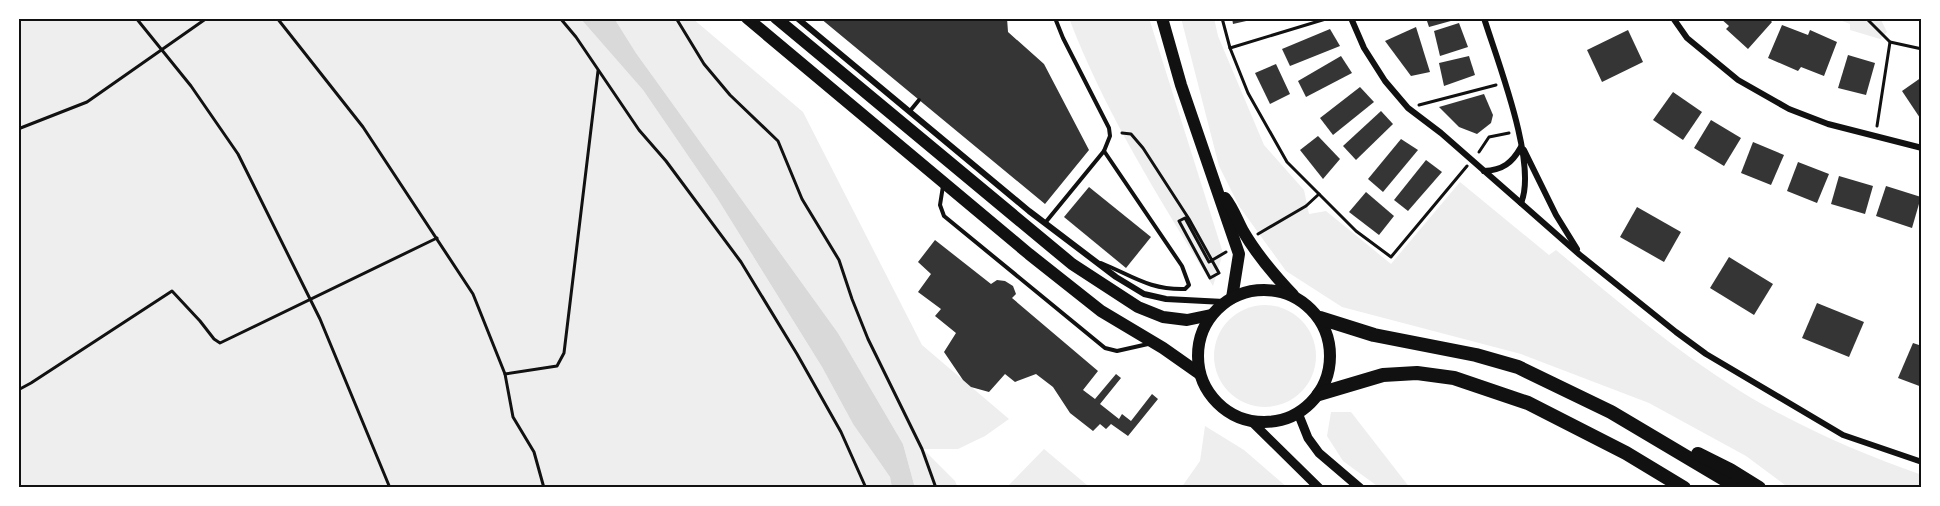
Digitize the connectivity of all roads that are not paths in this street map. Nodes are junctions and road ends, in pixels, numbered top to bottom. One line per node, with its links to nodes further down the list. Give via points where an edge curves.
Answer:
1 (747, 18): 15 (main road)
2 (776, 18): 23 (main road, via 1072,264 1138,307 1163,317 1187,320)
3 (797, 18): 10 (street)
4 (1055, 18): 13 (lane, via 1109,128)
5 (1162, 18): 16 (main road)
6 (1351, 18): 14 (street, via 1364,48 1408,108)
7 (1484, 18): 12 (street)
8 (1673, 18): 11 (street, via 1687,38 1738,80 1789,109 1828,124)
9 (919, 100): 10 (lane)
10 (909, 112): 18 (street)
11 (1919, 146)
12 (1522, 147): 14 (street, via 1509,164); 17 (street, via 1526,182); 19 (street)
13 (1104, 151): 18 (lane); 20 (lane, via 1182,266 1189,285 1185,289 1154,287)
14 (1484, 171): 17 (street)
15 (944, 183): 25 (main road, via 1101,311); 25 (lane, via 940,205 944,216 1105,348 1117,351)
16 (1216, 188): 21 (main road, via 1270,271); 22 (main road, via 1239,254)
17 (1521, 203): 19 (street)
18 (1045, 223): 20 (street)
19 (1580, 255): 31 (street, via 1706,354 1843,435)
20 (1093, 260): 22 (street, via 1144,294 1166,299)
21 (1293, 295): 22 (main road, via 1275,290 1240,293); 24 (main road)
22 (1228, 300): 23 (main road)
23 (1210, 315): 26 (main road, via 1197,354)
24 (1320, 318): 27 (main road, via 1329,343 1329,369); 30 (highway, via 1374,335 1518,367)
25 (1154, 342): 26 (main road)
26 (1200, 374): 29 (main road, via 1211,396 1223,408)
27 (1319, 394): 28 (main road); 34 (highway, via 1383,375 1417,373 1454,378 1528,403)
28 (1298, 413): 29 (main road, via 1276,421); 33 (street, via 1319,453)
29 (1252, 422): 32 (street)
30 (1654, 436): 35 (highway); 36 (highway, via 1709,459)
31 (1922, 462)
32 (1319, 488)
33 (1360, 488)
34 (1684, 488)
35 (1739, 488)
36 (1759, 488)

